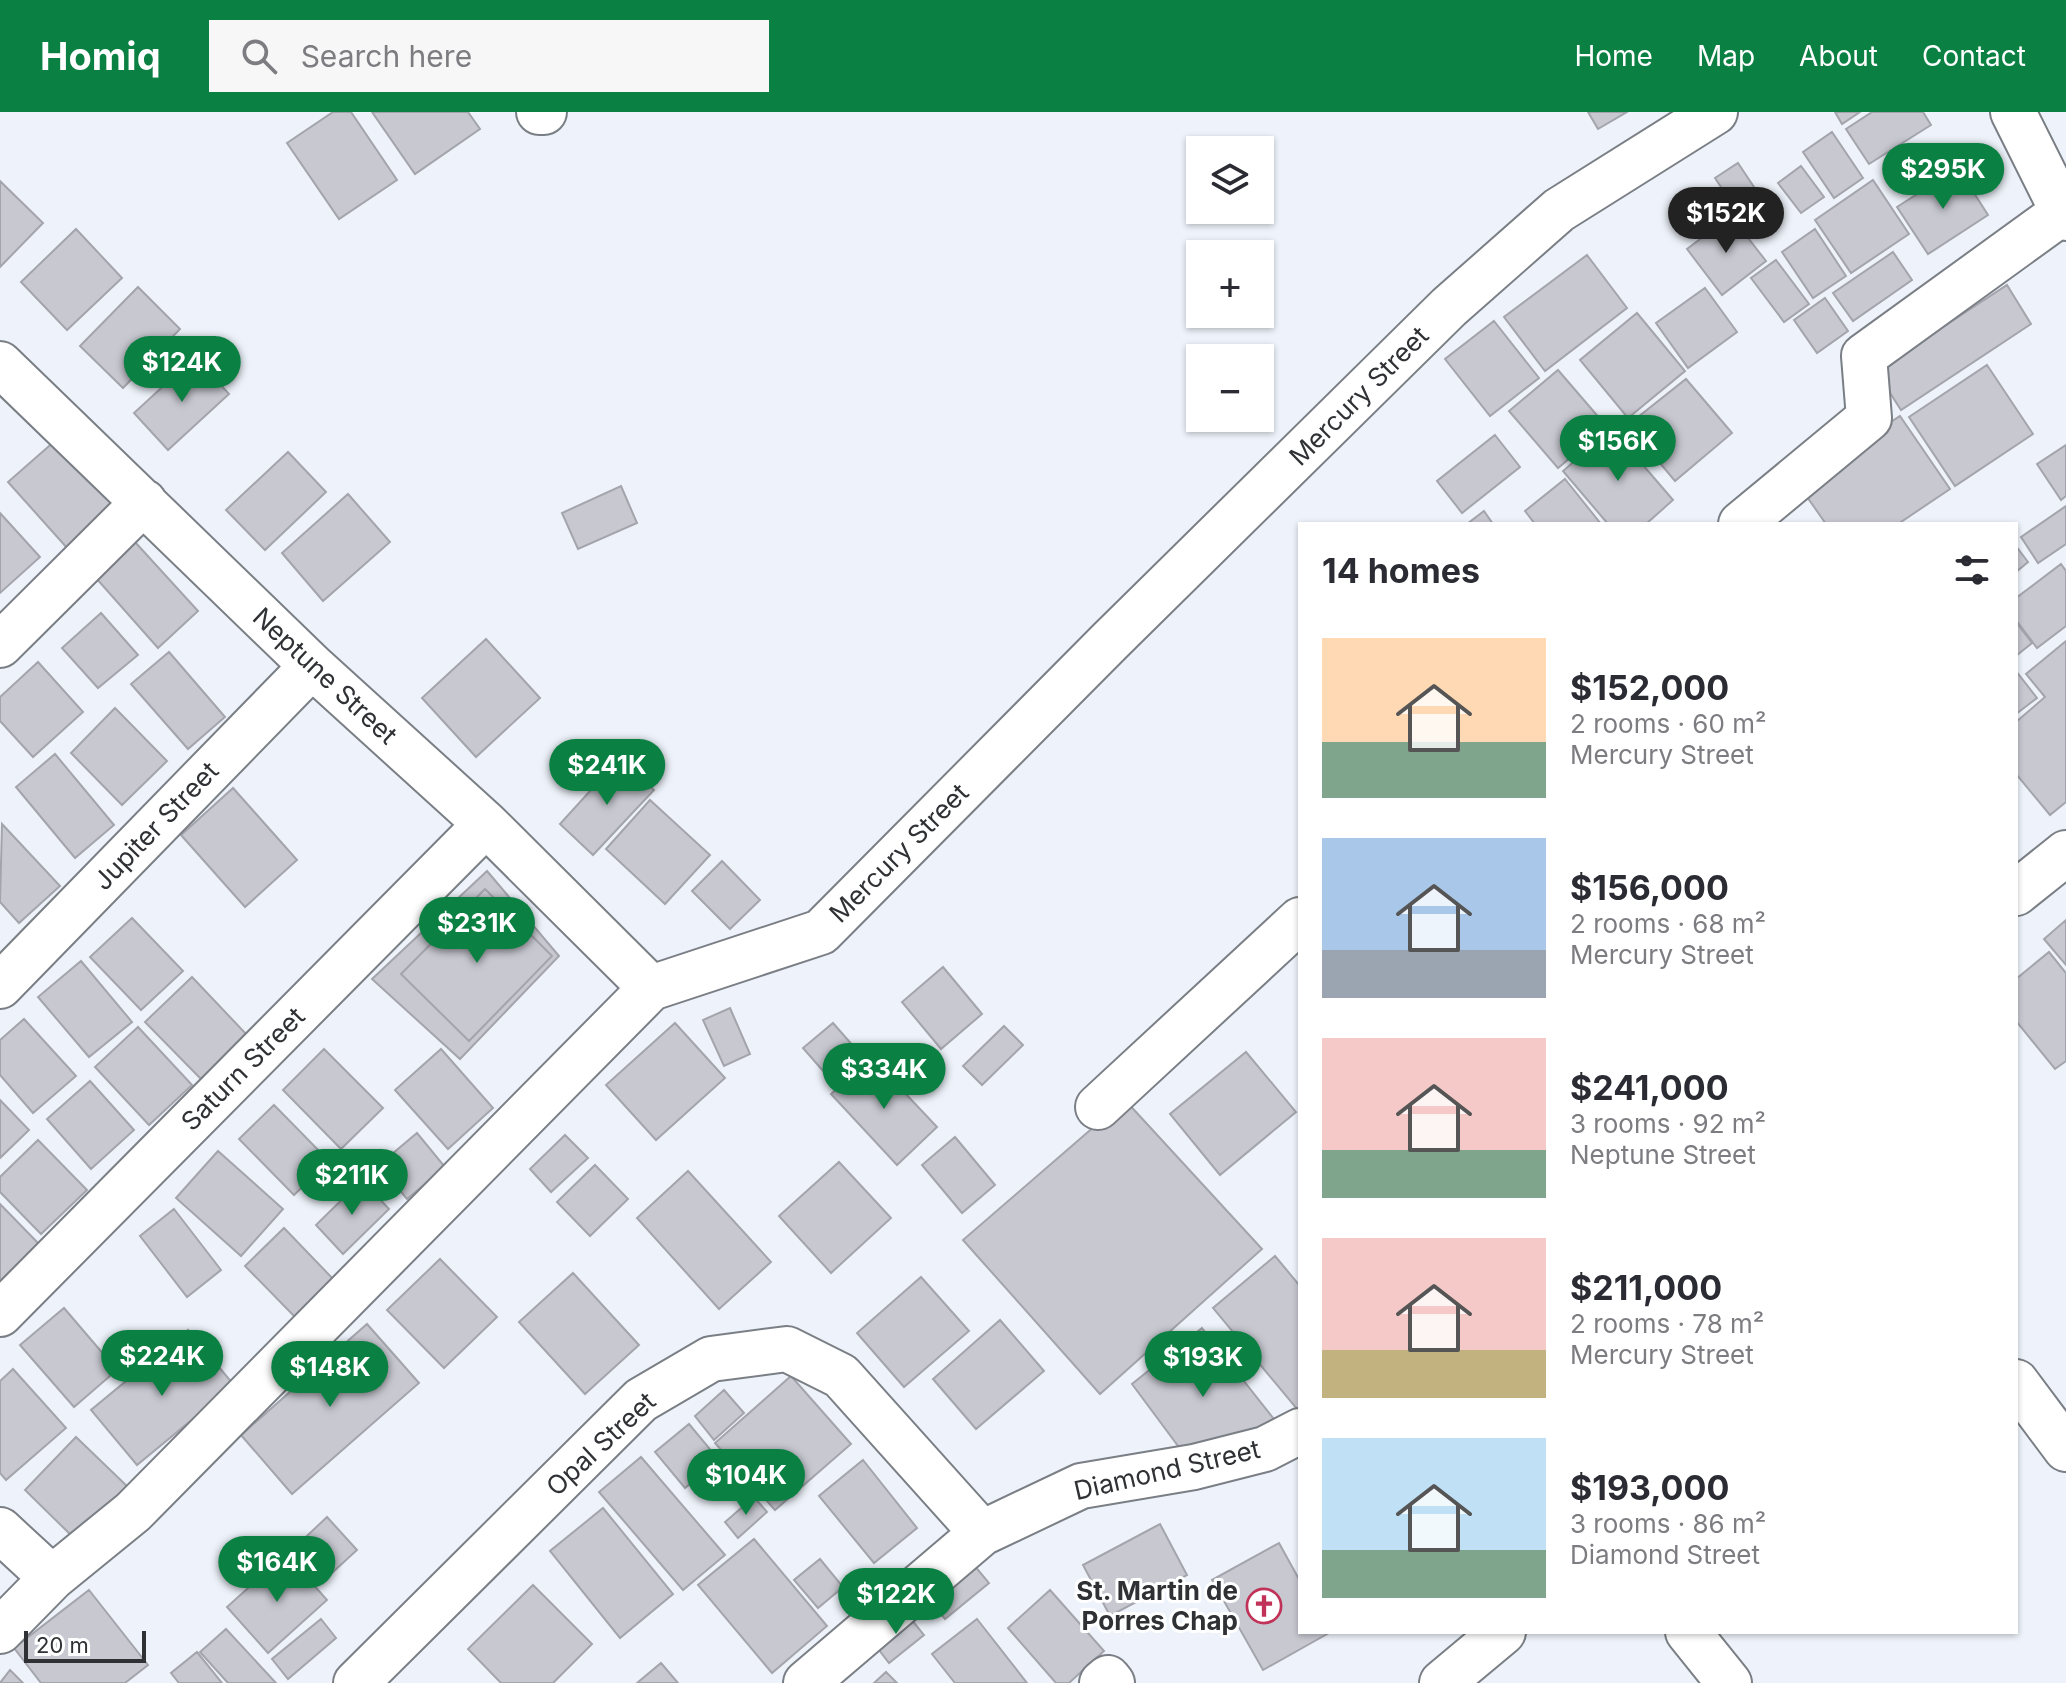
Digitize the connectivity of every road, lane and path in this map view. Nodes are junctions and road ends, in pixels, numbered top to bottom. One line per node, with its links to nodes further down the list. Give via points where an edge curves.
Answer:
1 (1715, 112): 14 (street, Mercury Street, via 1559,210 1449,307 821,932)
2 (2013, 112): 3 (street)
3 (2064, 215): 6 (street, via 1864,356 1869,418)
4 (0, 364): 5 (street, Neptune Street)
5 (144, 502): 7 (street); 8 (street, Neptune Street)
6 (1743, 522)
7 (0, 645)
8 (312, 666): 9 (street, Neptune Street); 13 (street, Jupiter Street)
9 (486, 824): 14 (street, Neptune Street); 16 (street, Saturn Street)
10 (2066, 853): 11 (street)
11 (2018, 891)
12 (1298, 922): 15 (street)
13 (0, 986)
14 (651, 988): 22 (street, Mercury Street, via 133,1512)
15 (1098, 1107)
16 (0, 1314)
17 (2018, 1385): 19 (street)
18 (1298, 1432): 21 (street, Diamond Street, via 1265,1449 1194,1467 1081,1486)
19 (2066, 1449)
20 (0, 1530): 22 (street)
21 (982, 1533): 26 (street, Opal Street, via 841,1376 787,1349 711,1359 641,1400); 27 (street, Diamond Street)
22 (52, 1578): 23 (street, Mercury Street)
23 (0, 1631)
24 (1501, 1634): 30 (street)
25 (1690, 1634): 31 (street)
26 (356, 1683)
27 (806, 1683)
28 (1102, 1683): 29 (street, via 1108,1678)
29 (1112, 1683)
30 (1442, 1683)
31 (1729, 1683)

